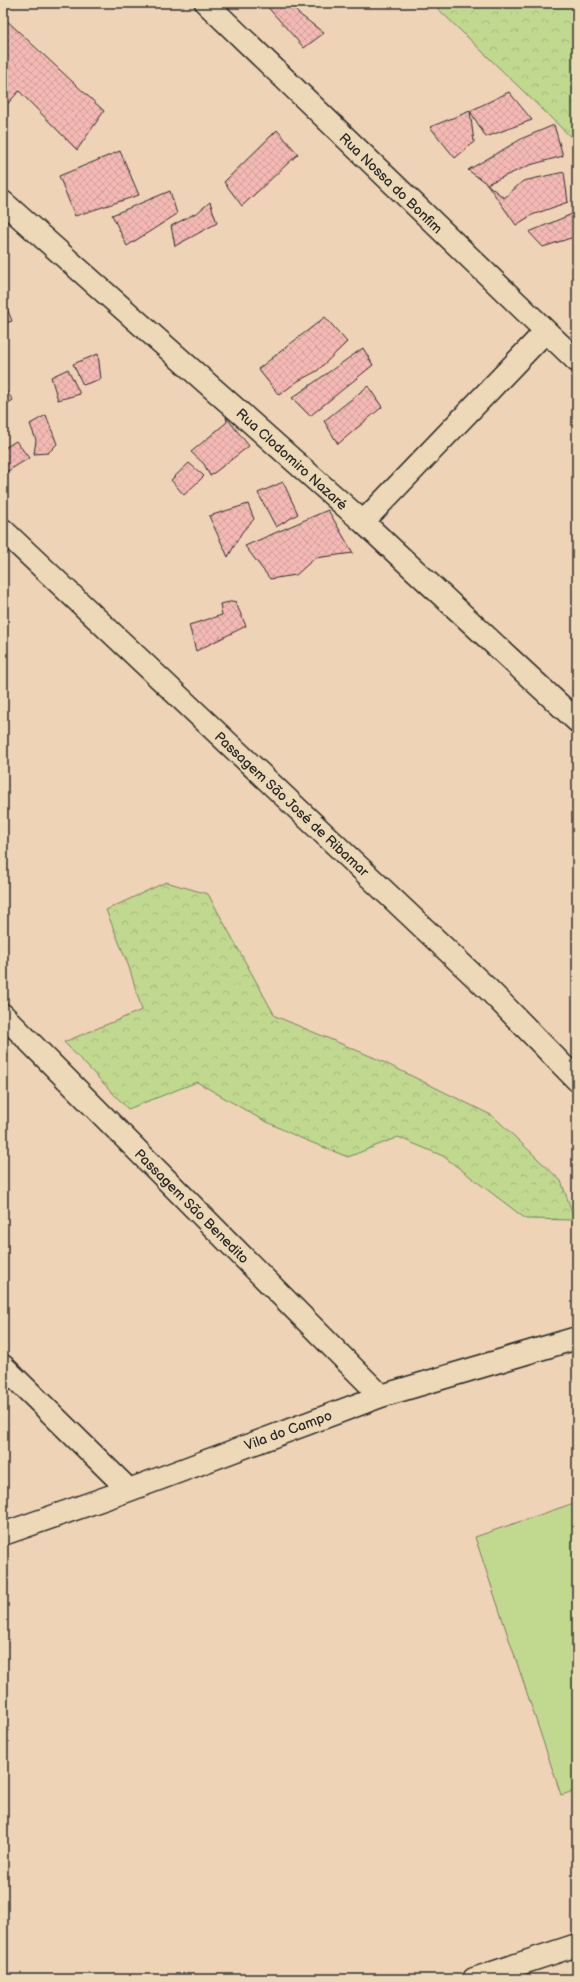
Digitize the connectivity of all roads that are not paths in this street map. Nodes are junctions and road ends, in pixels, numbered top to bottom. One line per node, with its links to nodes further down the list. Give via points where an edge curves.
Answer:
1 (206, 3): 3 (street, Rua Nossa do Bonfim)
2 (3, 202): 5 (street, Rua Clodomiro Nazaré)
3 (545, 332): 4 (street, Rua Nossa do Bonfim); 5 (street)
4 (577, 361)
5 (363, 522): 7 (street, Rua Clodomiro Nazaré)
6 (3, 530): 9 (street, Passagem São José de Ribamar, via 490,991)
7 (577, 722)
8 (3, 1015): 12 (street, Passagem São Benedito)
9 (577, 1080)
10 (577, 1338): 12 (street, Vila do Campo)
11 (3, 1366): 13 (street)
12 (381, 1396): 13 (street, Vila do Campo)
13 (129, 1490): 14 (street, Vila do Campo)
14 (3, 1534)
15 (577, 1945): 16 (street)
16 (474, 1979)

